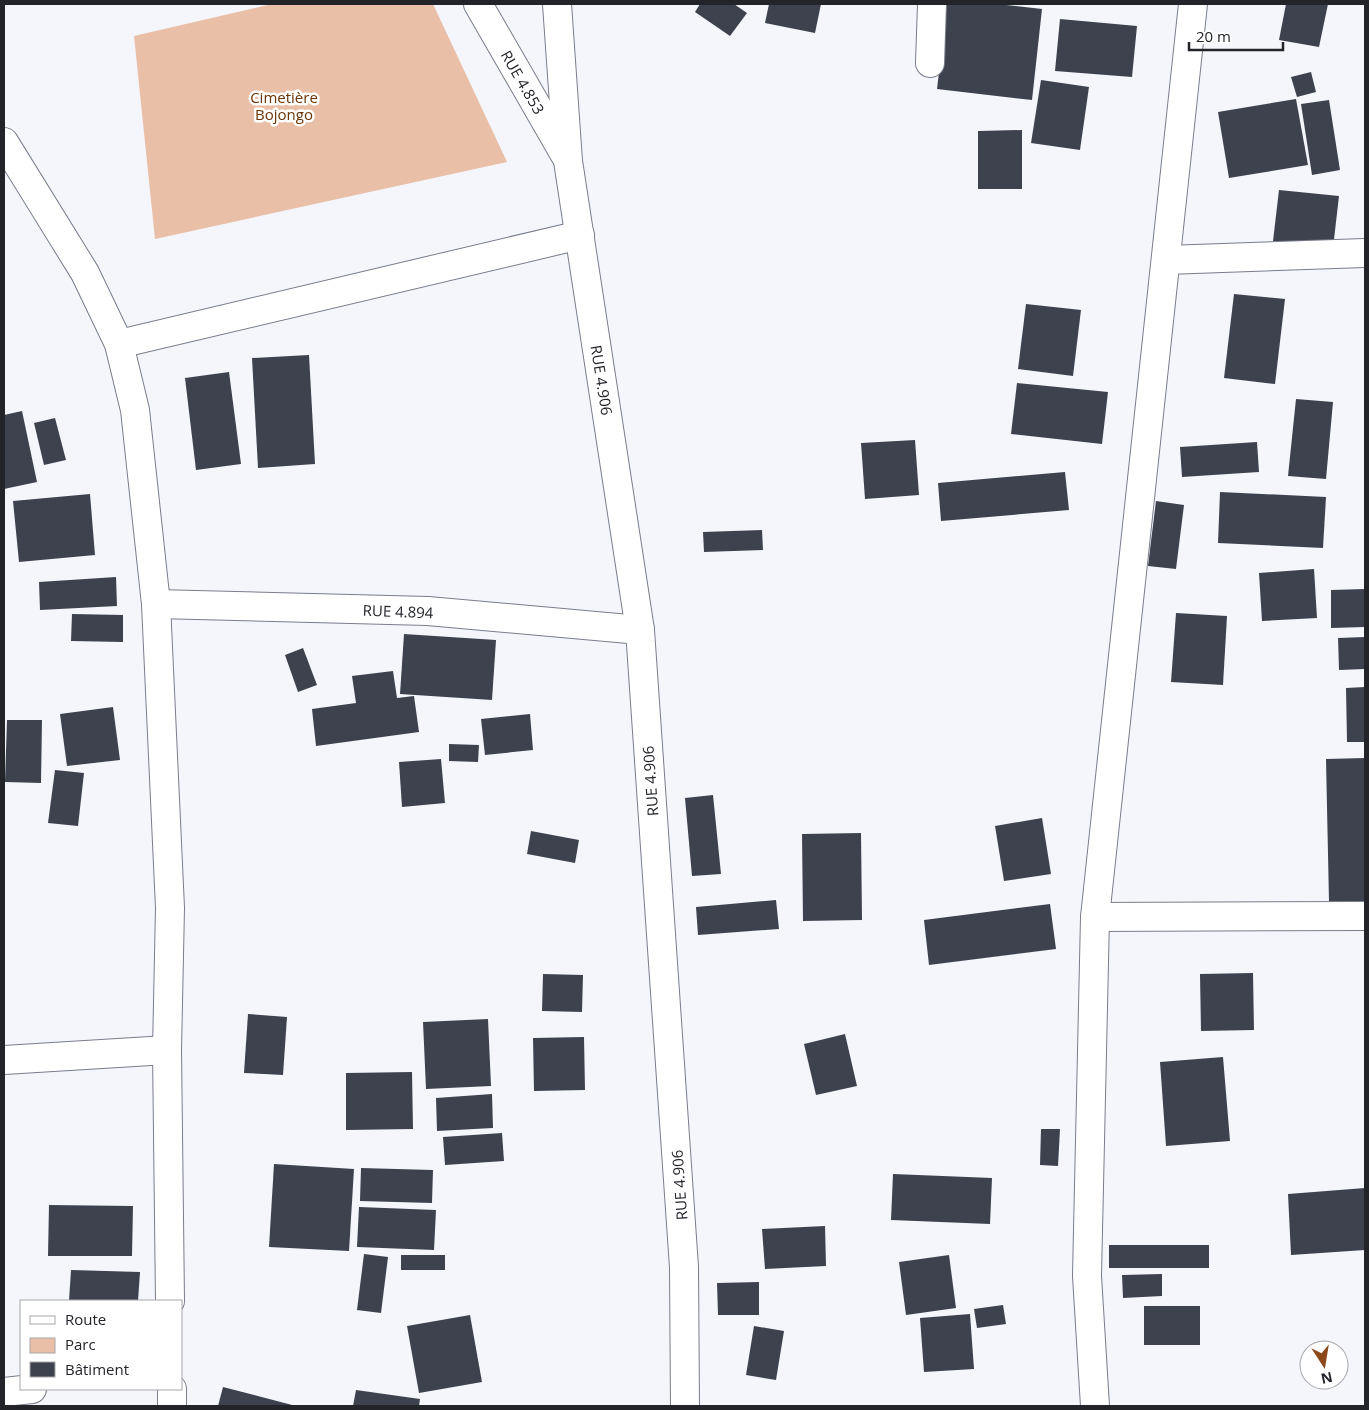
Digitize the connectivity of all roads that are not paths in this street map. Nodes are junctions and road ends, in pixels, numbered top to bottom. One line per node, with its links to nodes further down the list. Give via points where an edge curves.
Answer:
1 (478, 4): 7 (street, RUE 4.853)
2 (557, 4): 7 (street, RUE 4.906)
3 (932, 4): 5 (street)
4 (1193, 4): 10 (street)
5 (930, 64)
6 (6, 151): 11 (street, via 85,273)
7 (568, 161): 8 (street, RUE 4.906)
8 (580, 235): 11 (street); 13 (street, RUE 4.906)
9 (1365, 252): 10 (street)
10 (1166, 260): 15 (street)
11 (119, 344): 12 (street, via 135,410)
12 (156, 604): 13 (street, RUE 4.894, via 428,611); 16 (street, via 170,908)
13 (640, 630): 23 (street, RUE 4.906, via 684,1267)
14 (1365, 916): 15 (street)
15 (1095, 917): 24 (street, via 1087,1276)
16 (167, 1050): 17 (street); 18 (street)
17 (4, 1060)
18 (170, 1300)
19 (23, 1390): 21 (street)
20 (172, 1390): 22 (street)
21 (4, 1392)
22 (172, 1406)
23 (685, 1406)
24 (1095, 1406)

